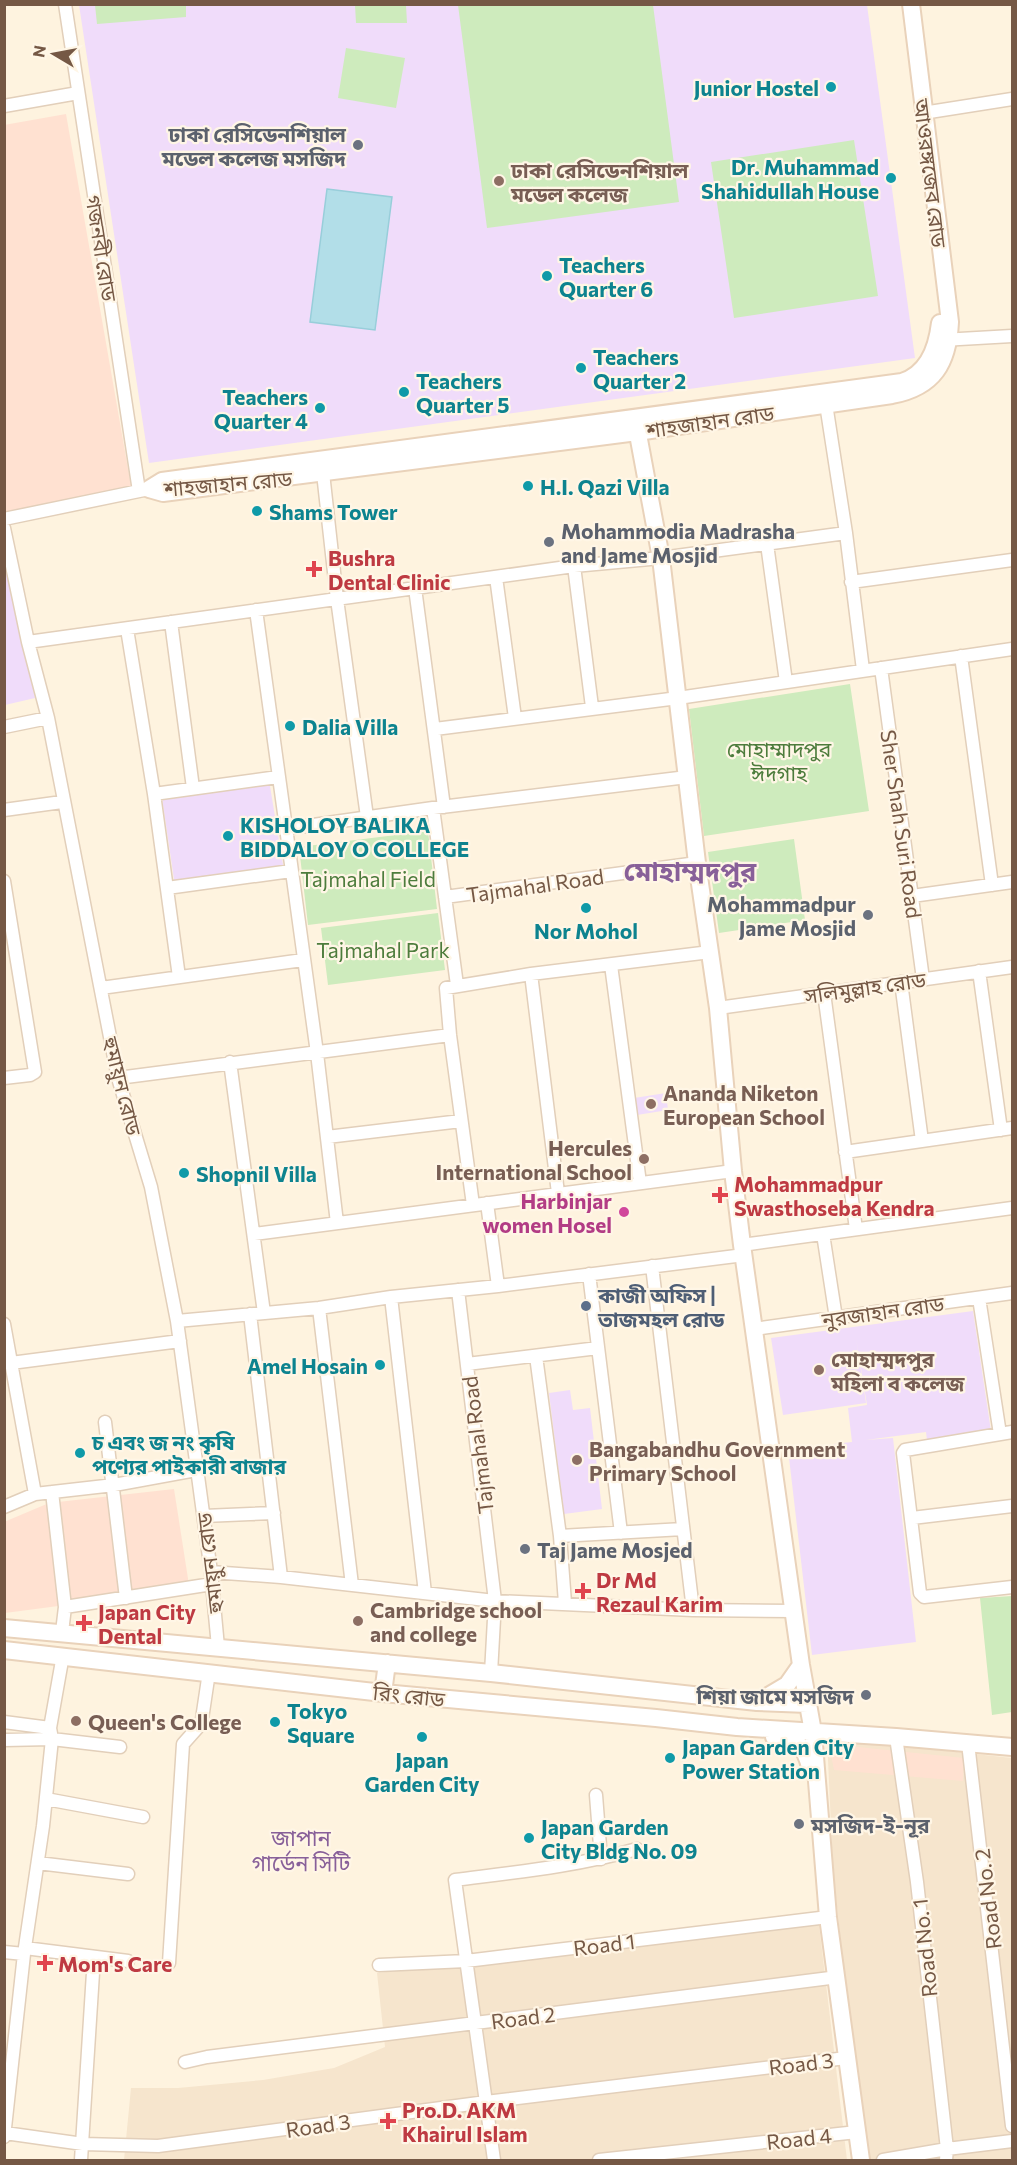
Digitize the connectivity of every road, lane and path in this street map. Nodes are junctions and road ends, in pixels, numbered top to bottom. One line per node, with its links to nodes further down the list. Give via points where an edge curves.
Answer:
1 (65, 4): 4 (street, গজনবী রোড)
2 (902, 4): 9 (street, আওরঙ্গজেব রোড)
3 (911, 4): 7 (street, আওরঙ্গজেব রোড)
4 (78, 93): 6 (street); 13 (street, গজনবী রোড)
5 (1012, 99): 7 (street)
6 (4, 106)
7 (924, 112): 9 (street, আওরঙ্গজেব রোড, via 951,322)
8 (1012, 336): 9 (street)
9 (944, 340): 10 (street, শাহজাহান রোড, via 937,372 915,389); 11 (street, শাহজাহান রোড, via 912,379 902,382)
10 (826, 404): 11 (street, শাহজাহান রোড); 16 (street)
11 (636, 425): 12 (street, শাহজাহান রোড); 13 (street, শাহজাহান রোড, via 162,481); 18 (street)
12 (323, 474): 13 (street, শাহজাহান রোড, via 163,494); 24 (street)
13 (144, 490): 14 (street)
14 (4, 519)
15 (4, 528): 28 (street, হুমায়ুন রোড)
16 (846, 533): 17 (street); 22 (street)
17 (767, 544): 18 (street); 33 (street)
18 (661, 558): 20 (street); 34 (street)
19 (1012, 560): 22 (street)
20 (574, 566): 21 (street); 35 (street)
21 (496, 577): 23 (street); 37 (street)
22 (851, 582): 32 (street)
23 (415, 588): 24 (street); 39 (street, Tajmahal Road)
24 (337, 599): 25 (street); 47 (street)
25 (256, 610): 26 (street); 40 (street)
26 (171, 622): 27 (street); 42 (street)
27 (127, 629): 28 (street); 43 (street)
28 (28, 642): 36 (street, হুমায়ুন রোড)
29 (1012, 649): 30 (street)
30 (961, 656): 31 (street); 53 (street)
31 (881, 668): 32 (street); 55 (street, Sher Shah Suri Road)
32 (864, 670): 33 (street)
33 (786, 682): 34 (street)
34 (678, 698): 35 (street); 41 (street)
35 (592, 707): 37 (street)
36 (48, 718): 38 (street); 44 (street, হুমায়ুন রোড)
37 (515, 718): 39 (street)
38 (4, 728)
39 (435, 729): 45 (street, Tajmahal Road)
40 (278, 777): 42 (street); 48 (street)
41 (687, 777): 45 (street); 49 (street)
42 (193, 788): 43 (street)
43 (154, 794): 54 (street)
44 (62, 802): 46 (street); 67 (street, হুমায়ুন রোড)
45 (439, 807): 47 (street); 56 (street, Tajmahal Road)
46 (4, 810)
47 (366, 817): 48 (street)
48 (285, 829): 50 (street)
49 (697, 863): 56 (street, Tajmahal Road); 57 (street)
50 (291, 871): 54 (street); 58 (street)
51 (4, 881): 73 (street, via 35,1072)
52 (1012, 882): 53 (street)
53 (992, 885): 55 (street)
54 (167, 888): 63 (street)
55 (912, 896): 64 (street, Sher Shah Suri Road)
56 (445, 897): 66 (street, Tajmahal Road)
57 (710, 952): 59 (street); 69 (street)
58 (303, 960): 63 (street); 71 (street)
59 (611, 964): 62 (street); 81 (street)
60 (1012, 967): 61 (street, সলিমুল্লাহ রোড)
61 (980, 971): 64 (street, সলিমুল্লাহ রোড); 76 (street)
62 (531, 974): 66 (street); 82 (street)
63 (179, 977): 67 (street)
64 (923, 979): 65 (street, সলিমুল্লাহ রোড)
65 (901, 982): 68 (street, সলিমুল্লাহ রোড); 78 (street)
66 (457, 985): 70 (street, via 446,988)
67 (101, 988): 74 (street, হুমায়ুন রোড)
68 (824, 993): 69 (street, সলিমুল্লাহ রোড); 79 (street)
69 (718, 1008): 80 (street)
70 (450, 1035): 71 (street); 75 (street)
71 (317, 1053): 72 (street); 77 (street)
72 (230, 1062): 74 (street); 88 (street)
73 (4, 1078)
74 (117, 1078): 102 (street, হুমায়ুন রোড, via 151,1187)
75 (461, 1121): 77 (street); 84 (street)
76 (1007, 1129): 78 (street)
77 (327, 1137): 86 (street)
78 (922, 1141): 79 (street)
79 (845, 1152): 87 (street)
80 (733, 1171): 81 (street); 90 (street)
81 (640, 1183): 82 (street)
82 (558, 1193): 83 (street)
83 (487, 1203): 84 (street); 93 (street)
84 (473, 1205): 86 (street)
85 (1012, 1208): 87 (street)
86 (337, 1223): 88 (street)
87 (856, 1229): 89 (street)
88 (254, 1234): 99 (street)
89 (823, 1234): 90 (street); 101 (street)
90 (743, 1250): 91 (street); 104 (street)
91 (652, 1266): 92 (street); 121 (street)
92 (589, 1274): 93 (street); 106 (street)
93 (498, 1286): 94 (street)
94 (458, 1290): 96 (street); 109 (street, Tajmahal Road)
95 (1012, 1293): 97 (street, নুরজাহান রোড)
96 (391, 1297): 98 (street); 128 (street)
97 (979, 1298): 101 (street, নুরজাহান রোড); 111 (street)
98 (319, 1308): 99 (street); 126 (street)
99 (264, 1313): 100 (street)
100 (250, 1314): 102 (street); 118 (street)
101 (836, 1318): 104 (street, নুরজাহান রোড)
102 (177, 1321): 105 (street, হুমায়ুন রোড)
103 (4, 1324): 108 (street)
104 (754, 1329): 134 (street)
105 (180, 1341): 108 (street); 112 (street, হুমায়ুন রোড)
106 (598, 1348): 107 (street); 122 (street)
107 (536, 1356): 109 (street); 123 (street)
108 (11, 1363): 115 (street)
109 (467, 1364): 130 (street, Tajmahal Road)
110 (105, 1422): 113 (street)
111 (1006, 1433): 120 (street, via 905,1450)
112 (196, 1470): 113 (street); 119 (street, হুমায়ুন রোড)
113 (114, 1485): 114 (street); 129 (street)
114 (52, 1492): 115 (street); 132 (street)
115 (35, 1494): 117 (street)
116 (1012, 1506): 120 (street)
117 (4, 1507)
118 (274, 1513): 119 (street); 124 (street)
119 (204, 1516): 125 (street, হুমায়ুন রোড)
120 (912, 1518): 127 (street, via 919,1588 924,1597)
121 (683, 1529): 122 (street); 133 (street)
122 (621, 1533): 123 (street)
123 (560, 1536): 131 (street)
124 (281, 1577): 125 (street); 126 (street)
125 (212, 1578): 129 (street); 137 (street, হুমায়ুন রোড)
126 (352, 1586): 128 (street)
127 (1012, 1587)
128 (425, 1593): 130 (street)
129 (126, 1598): 132 (street)
130 (495, 1600): 131 (street); 143 (street, Tajmahal Road)
131 (565, 1603): 133 (street)
132 (65, 1607): 136 (street)
133 (693, 1610): 134 (street)
134 (794, 1611): 141 (street)
135 (4, 1628): 136 (street, রিং রোড)
136 (62, 1632): 137 (street, রিং রোড)
137 (218, 1647): 140 (street, রিং রোড)
138 (4, 1650): 139 (street, রিং রোড)
139 (63, 1655): 142 (street, রিং রোড); 152 (street)
140 (387, 1663): 143 (street, রিং রোড); 145 (street)
141 (801, 1665): 146 (street, via 787,1685); 147 (street)
142 (209, 1672): 145 (street, রিং রোড); 172 (street, via 202,1719 183,1744)
143 (491, 1673): 144 (street, রিং রোড)
144 (597, 1686): 146 (street, রিং রোড); 148 (street)
145 (383, 1693): 148 (street, রিং রোড)
146 (757, 1702): 147 (street, রিং রোড)
147 (808, 1704): 151 (street)
148 (593, 1712): 150 (street, রিং রোড)
149 (4, 1722): 152 (street)
150 (748, 1727): 151 (street, রিং রোড); 160 (street, via 761,1736 802,1746)
151 (813, 1732): 153 (street, রিং রোড); 160 (street)
152 (51, 1734): 154 (street); 156 (street); 159 (street)
153 (896, 1737): 155 (street, রিং রোড); 184 (street, Road No. 1, via 917,1882)
154 (4, 1740)
155 (968, 1743): 157 (street, রিং রোড); 179 (street, Road No. 2)
156 (120, 1747)
157 (1012, 1747)
158 (596, 1795): 163 (street)
159 (46, 1799): 161 (street); 164 (street)
160 (820, 1811): 166 (street)
161 (143, 1817)
162 (637, 1849): 163 (street)
163 (601, 1859): 171 (street, via 455,1880)
164 (38, 1863): 165 (street); 167 (street)
165 (128, 1874)
166 (828, 1917): 171 (street, Road 1); 174 (street)
167 (24, 1951): 168 (street); 169 (street); 181 (street)
168 (4, 1952)
169 (94, 1957): 170 (street); 183 (street)
170 (128, 1961)
171 (466, 1961): 173 (street, Road 1); 175 (street)
172 (169, 1963)
173 (379, 1965)
174 (838, 1980): 175 (street, Road 2); 176 (street)
175 (475, 2023): 177 (street, Road 2); 178 (street)
176 (846, 2058): 178 (street, Road 3); 180 (street)
177 (185, 2062)
178 (486, 2102): 183 (street, Road 3, via 158,2146); 186 (street)
179 (1012, 2126)
180 (857, 2132): 187 (street, Road 4); 188 (street)
181 (5, 2135): 183 (street, Road 3)
182 (1012, 2141): 184 (street)
183 (83, 2144): 185 (street)
184 (946, 2155): 189 (street)
185 (81, 2160)
186 (495, 2160)
187 (599, 2160)
188 (861, 2160)
189 (883, 2160)

